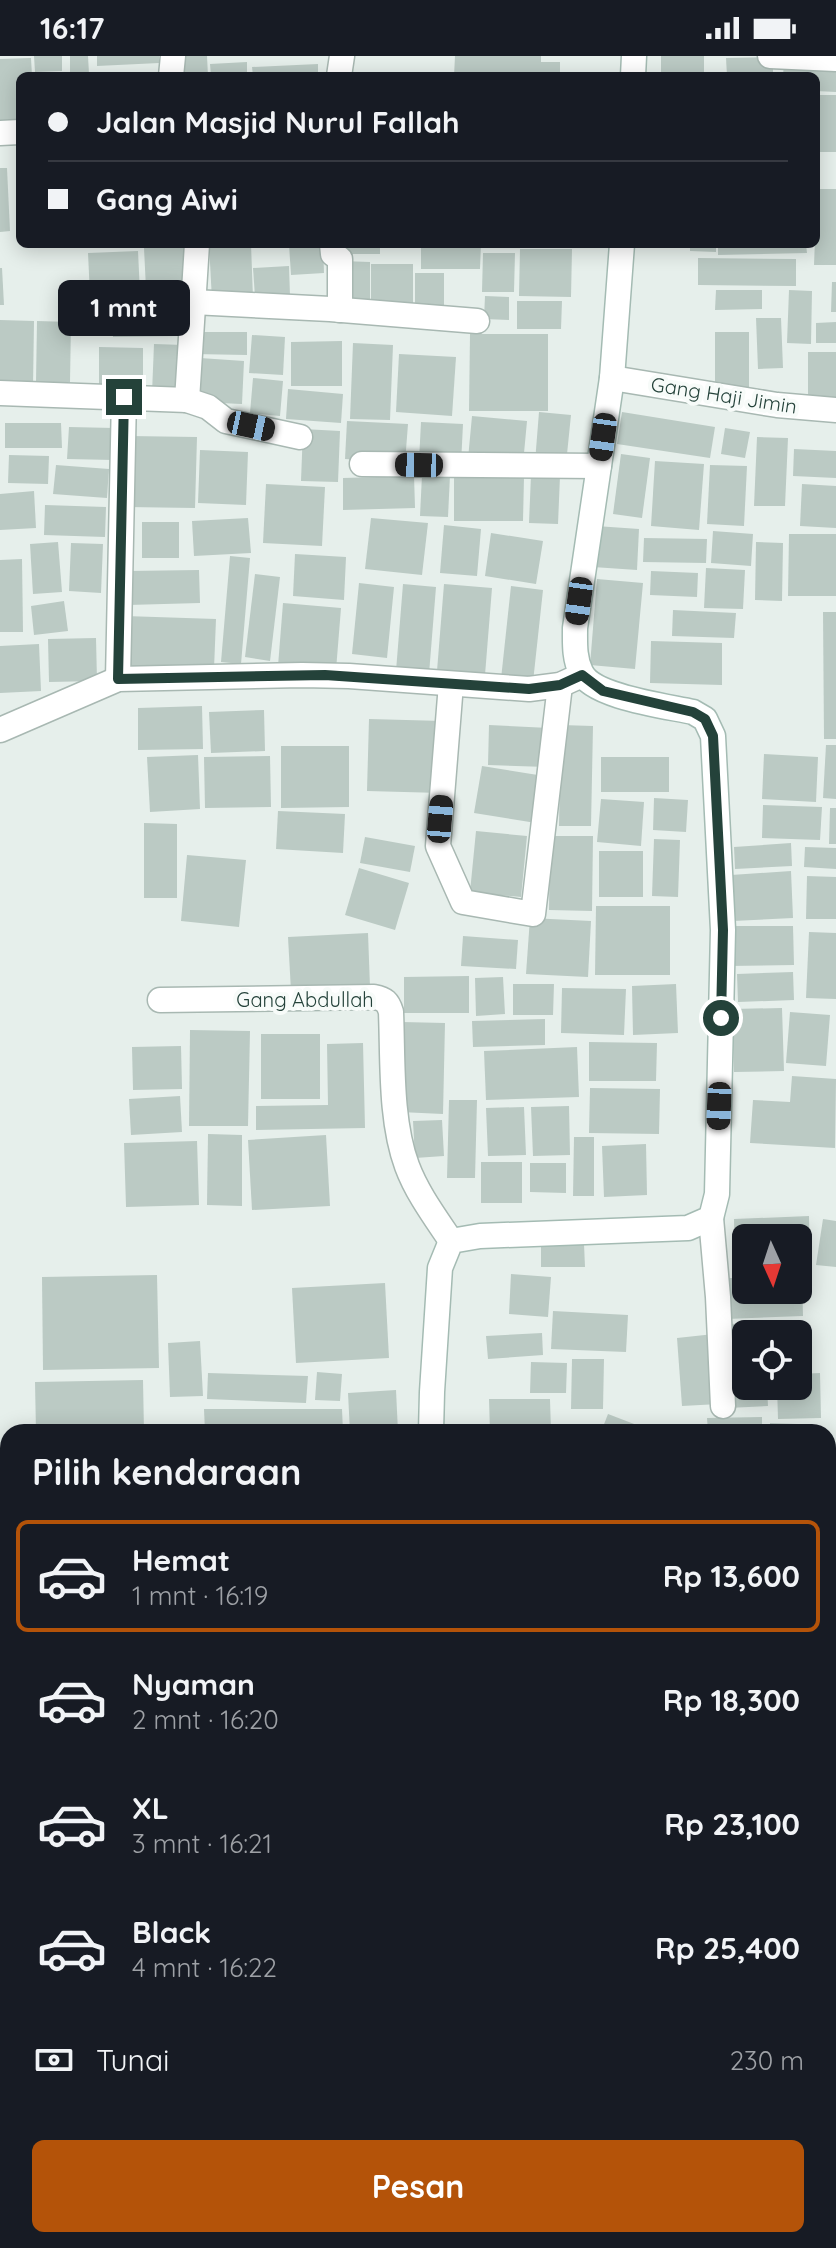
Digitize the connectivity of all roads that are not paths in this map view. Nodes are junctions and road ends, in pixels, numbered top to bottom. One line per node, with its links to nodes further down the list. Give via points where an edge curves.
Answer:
1 (770, 56): 2 (street)
2 (836, 59)
3 (197, 248): 6 (street)
4 (332, 248): 7 (street, via 340,259)
5 (622, 248): 9 (street)
6 (193, 302): 7 (street); 12 (street)
7 (340, 310): 8 (street)
8 (477, 321)
9 (612, 378): 13 (street, Gang Haji Jimin); 16 (street)
10 (0, 393): 11 (street)
11 (124, 397): 12 (street); 17 (street)
12 (187, 400): 14 (street, via 226,421)
13 (836, 410)
14 (300, 437)
15 (362, 464): 16 (street)
16 (599, 466): 18 (street)
17 (118, 679): 19 (street, via 302,675); 20 (street)
18 (571, 680): 19 (street, via 529,689); 19 (street, via 533,914 463,902 438,846); 22 (street, via 693,712 705,719 713,736 723,930 717,1194)
19 (451, 684)
20 (0, 730)
21 (160, 1000): 23 (street, Gang Abdullah, via 384,999 391,1012 397,1129 407,1167)
22 (711, 1218): 23 (street, via 688,1228); 24 (street)
23 (451, 1241): 25 (street, via 440,1268)
24 (723, 1406)
25 (431, 1424)

